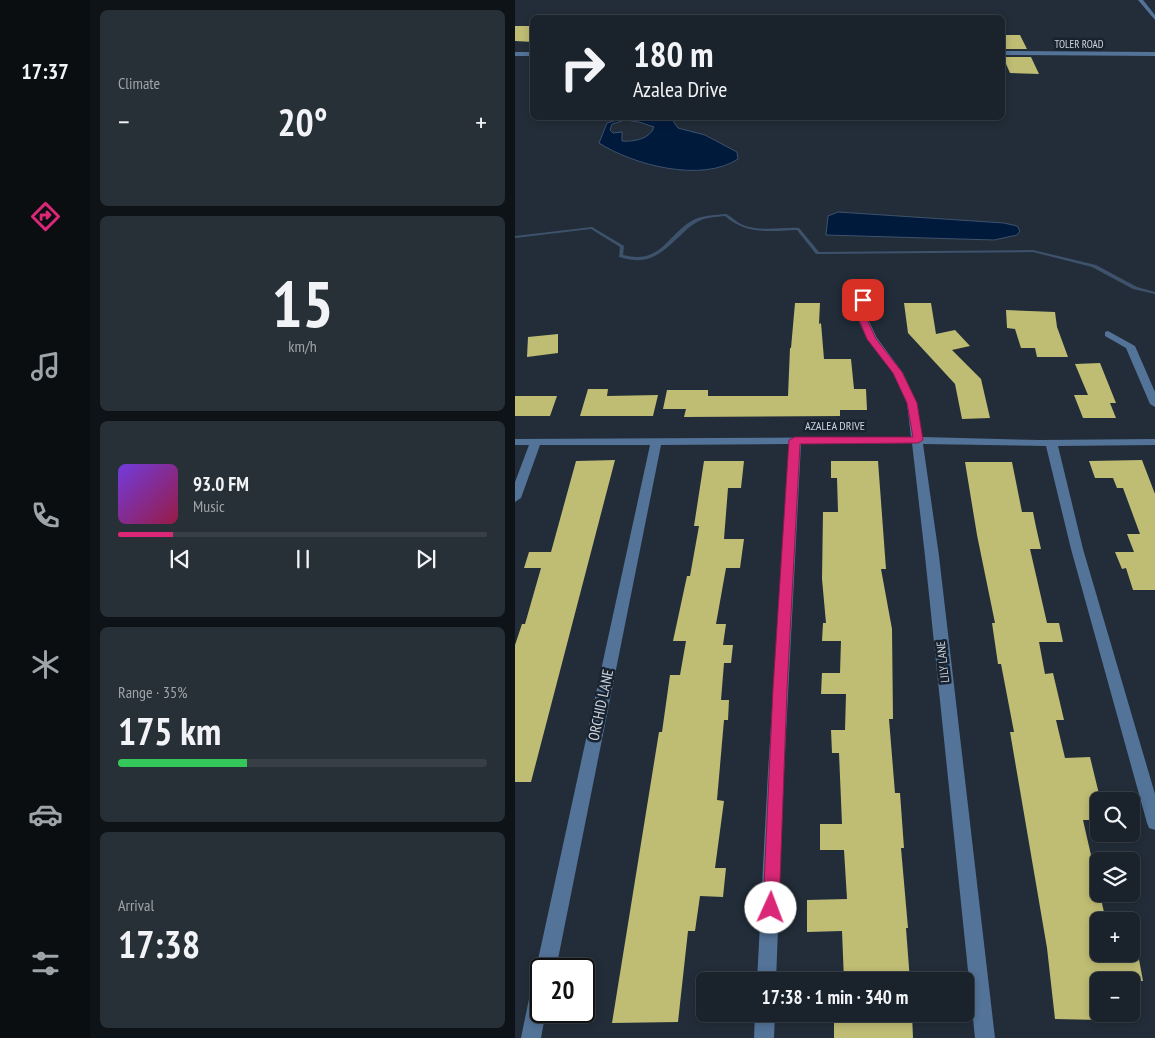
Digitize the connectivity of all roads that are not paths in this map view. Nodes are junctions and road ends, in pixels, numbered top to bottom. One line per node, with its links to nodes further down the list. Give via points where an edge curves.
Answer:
1 (1140, 0): 2 (street)
2 (1155, 18)
3 (515, 54): 4 (street)
4 (530, 54)
5 (1005, 54): 6 (street, TOLER ROAD)
6 (1155, 54)
7 (863, 300): 11 (street, LILY LANE, via 861,315 872,339 897,372 912,403)
8 (1108, 334): 9 (street, via 1130,346)
9 (1155, 404)
10 (795, 440): 11 (street, AZALEA DRIVE); 12 (street, AZALEA DRIVE); 20 (street)
11 (918, 440): 16 (street, AZALEA DRIVE); 25 (street, LILY LANE)
12 (656, 441): 14 (street, AZALEA DRIVE); 19 (street, ORCHID LANE)
13 (515, 442): 14 (street, AZALEA DRIVE)
14 (536, 442): 17 (street)
15 (1155, 442): 16 (street, AZALEA DRIVE)
16 (1051, 443): 18 (street, via 1077,549)
17 (515, 498)
18 (1155, 823)
19 (547, 958)
20 (767, 972)
21 (765, 1022): 24 (street)
22 (534, 1023): 23 (street)
23 (531, 1038)
24 (764, 1038)
25 (985, 1038)

